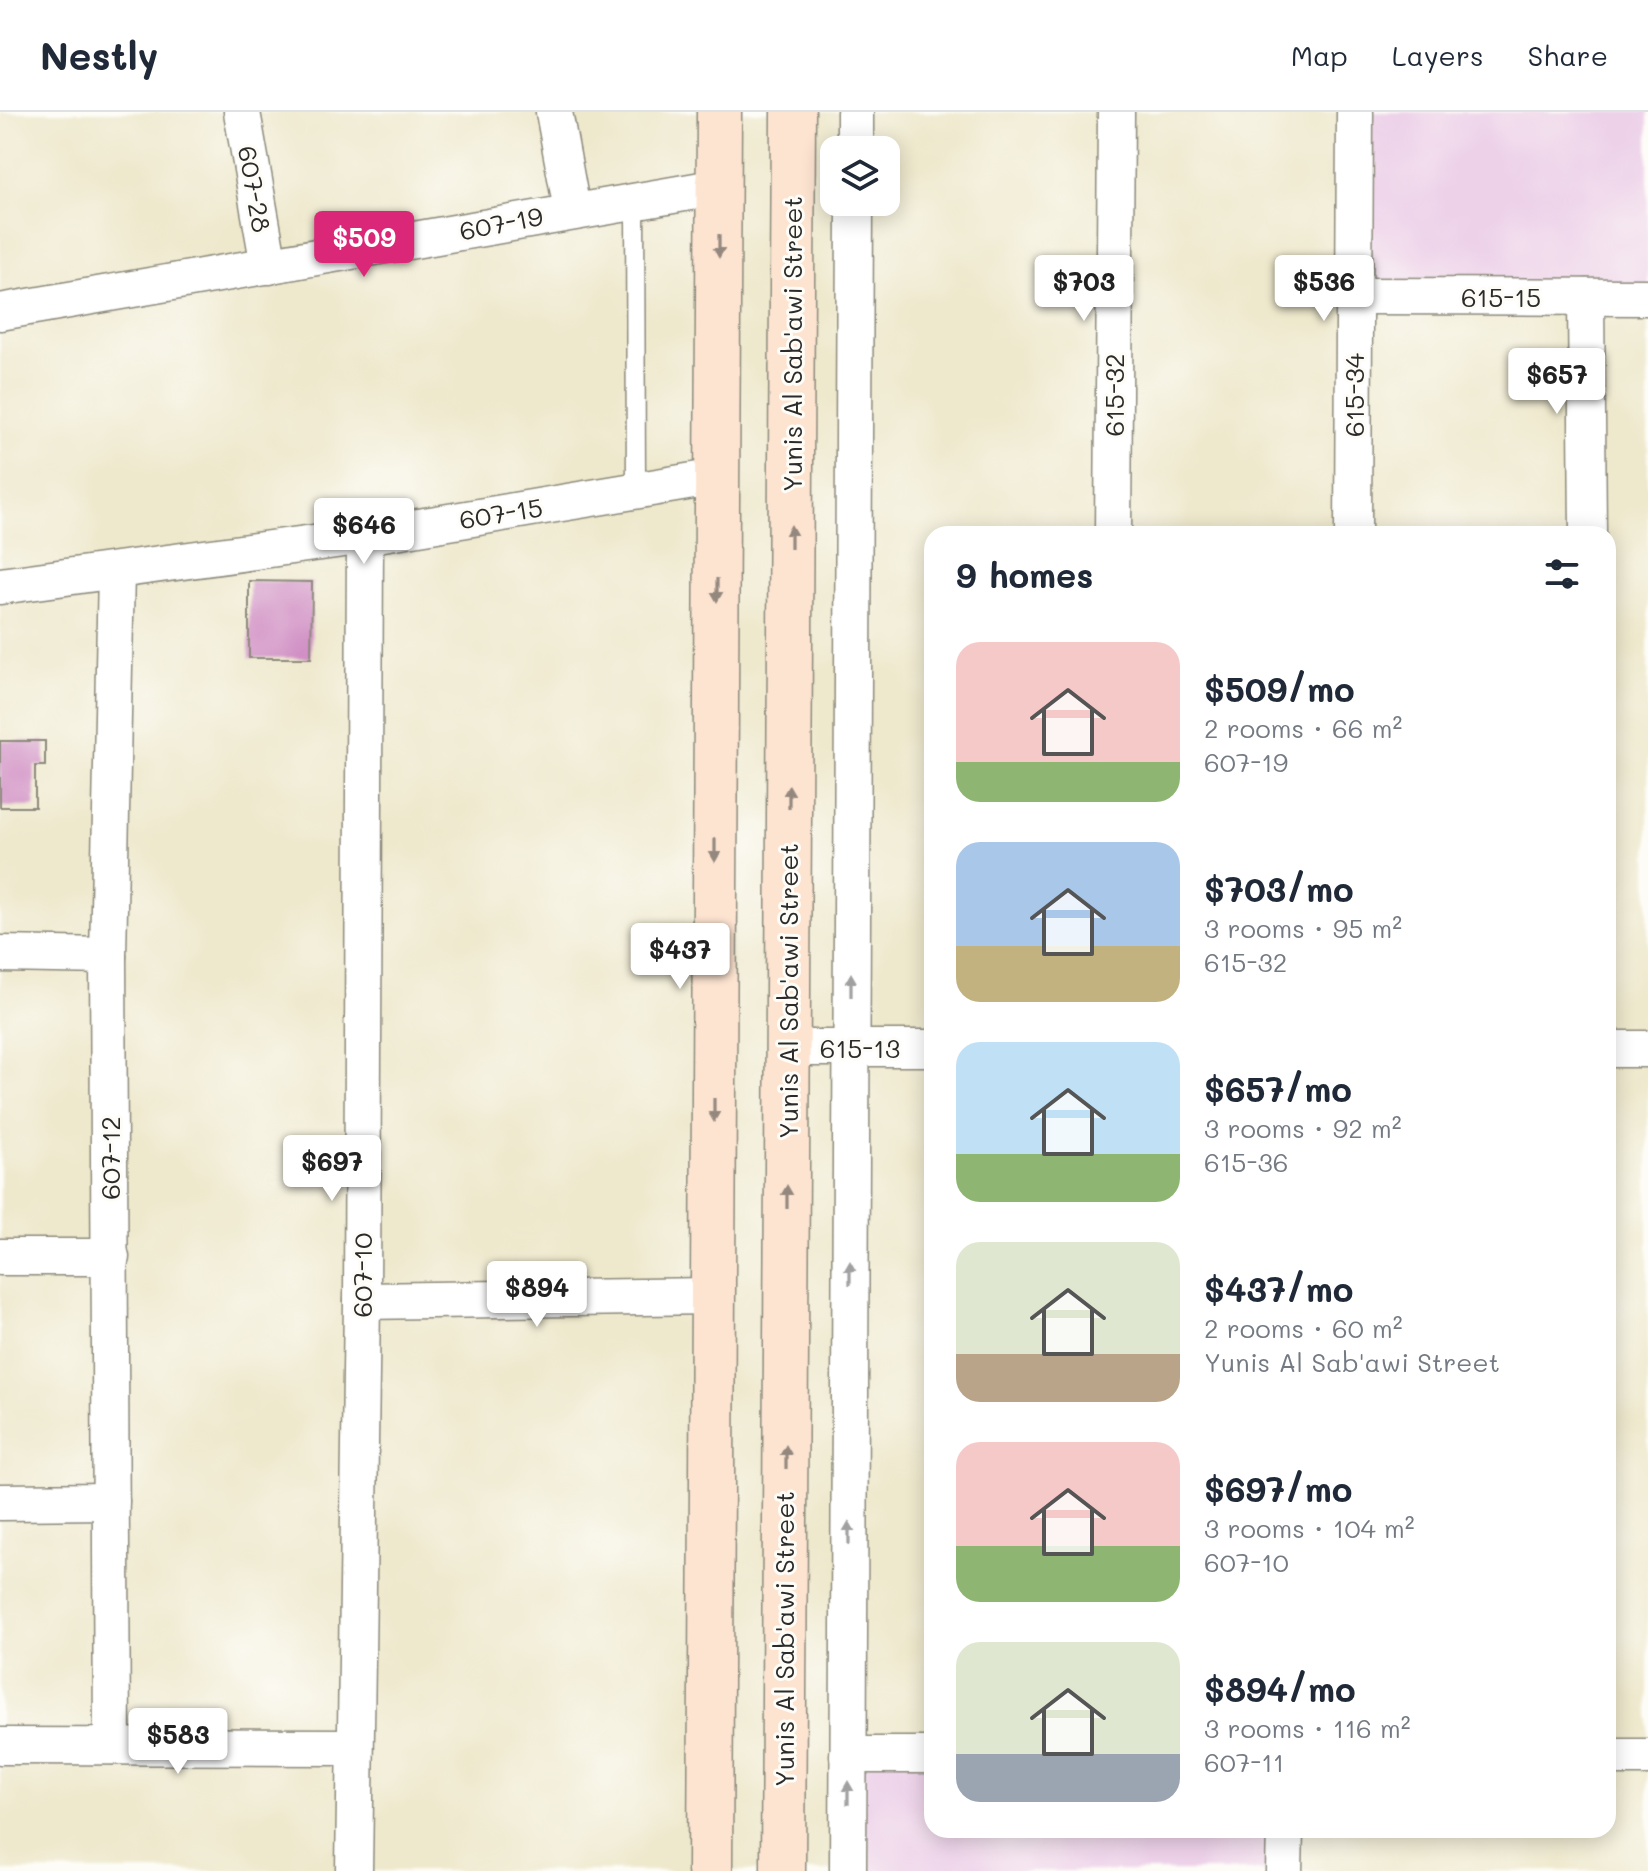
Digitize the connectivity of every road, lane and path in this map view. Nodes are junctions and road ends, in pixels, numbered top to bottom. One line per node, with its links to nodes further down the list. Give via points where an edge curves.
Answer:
1 (242, 112): 13 (street, 607-28)
2 (554, 112): 11 (street)
3 (719, 112): 9 (main road)
4 (793, 112): 28 (main road, Yunis Al Sab'awi Street, one-way to 4)
5 (855, 112): 8 (street)
6 (1116, 112): 20 (street, 615-32)
7 (1355, 112): 14 (street, 615-34)
8 (855, 136)
9 (719, 187): 10 (street, 607-19); 18 (main road, one-way to 18)
10 (635, 200): 11 (street, 607-19); 19 (lane)
11 (572, 210): 13 (street, 607-19)
12 (855, 216): 29 (street, one-way to 12)
13 (269, 266): 17 (street, 607-19)
14 (1354, 296): 15 (street, 615-15); 21 (street, 615-34)
15 (1586, 297): 16 (street, 615-15); 22 (street)
16 (1648, 297)
17 (0, 312)
18 (717, 477): 19 (street, 607-15); 35 (main road, one-way to 35)
19 (636, 491): 23 (street, 607-15)
20 (1113, 526)
21 (1353, 526)
22 (1588, 526)
23 (365, 536): 24 (street, 607-15); 36 (street, 607-10)
24 (116, 571): 25 (street, 607-15); 27 (street, 607-12)
25 (0, 586)
26 (0, 954): 27 (street)
27 (108, 956): 34 (street, 607-12)
28 (788, 1048): 29 (street, 615-13); 49 (main road, Yunis Al Sab'awi Street, one-way to 28)
29 (851, 1048): 30 (street, 615-13); 42 (street, one-way to 29)
30 (924, 1048)
31 (1616, 1049): 32 (street)
32 (1648, 1049)
33 (0, 1257): 34 (street)
34 (111, 1257): 37 (street, 607-12)
35 (712, 1296): 36 (street); 48 (main road)
36 (362, 1301): 41 (street, 607-10)
37 (111, 1501): 38 (street); 40 (street, 607-12)
38 (0, 1502)
39 (0, 1746): 40 (street)
40 (112, 1746): 41 (street)
41 (355, 1747): 47 (street, 607-10)
42 (848, 1755): 43 (street); 50 (street, one-way to 42)
43 (924, 1755)
44 (1616, 1757): 45 (street)
45 (1648, 1757)
46 (1285, 1838): 51 (street)
47 (354, 1871)
48 (710, 1871)
49 (783, 1871)
50 (848, 1871)
51 (1284, 1871)

